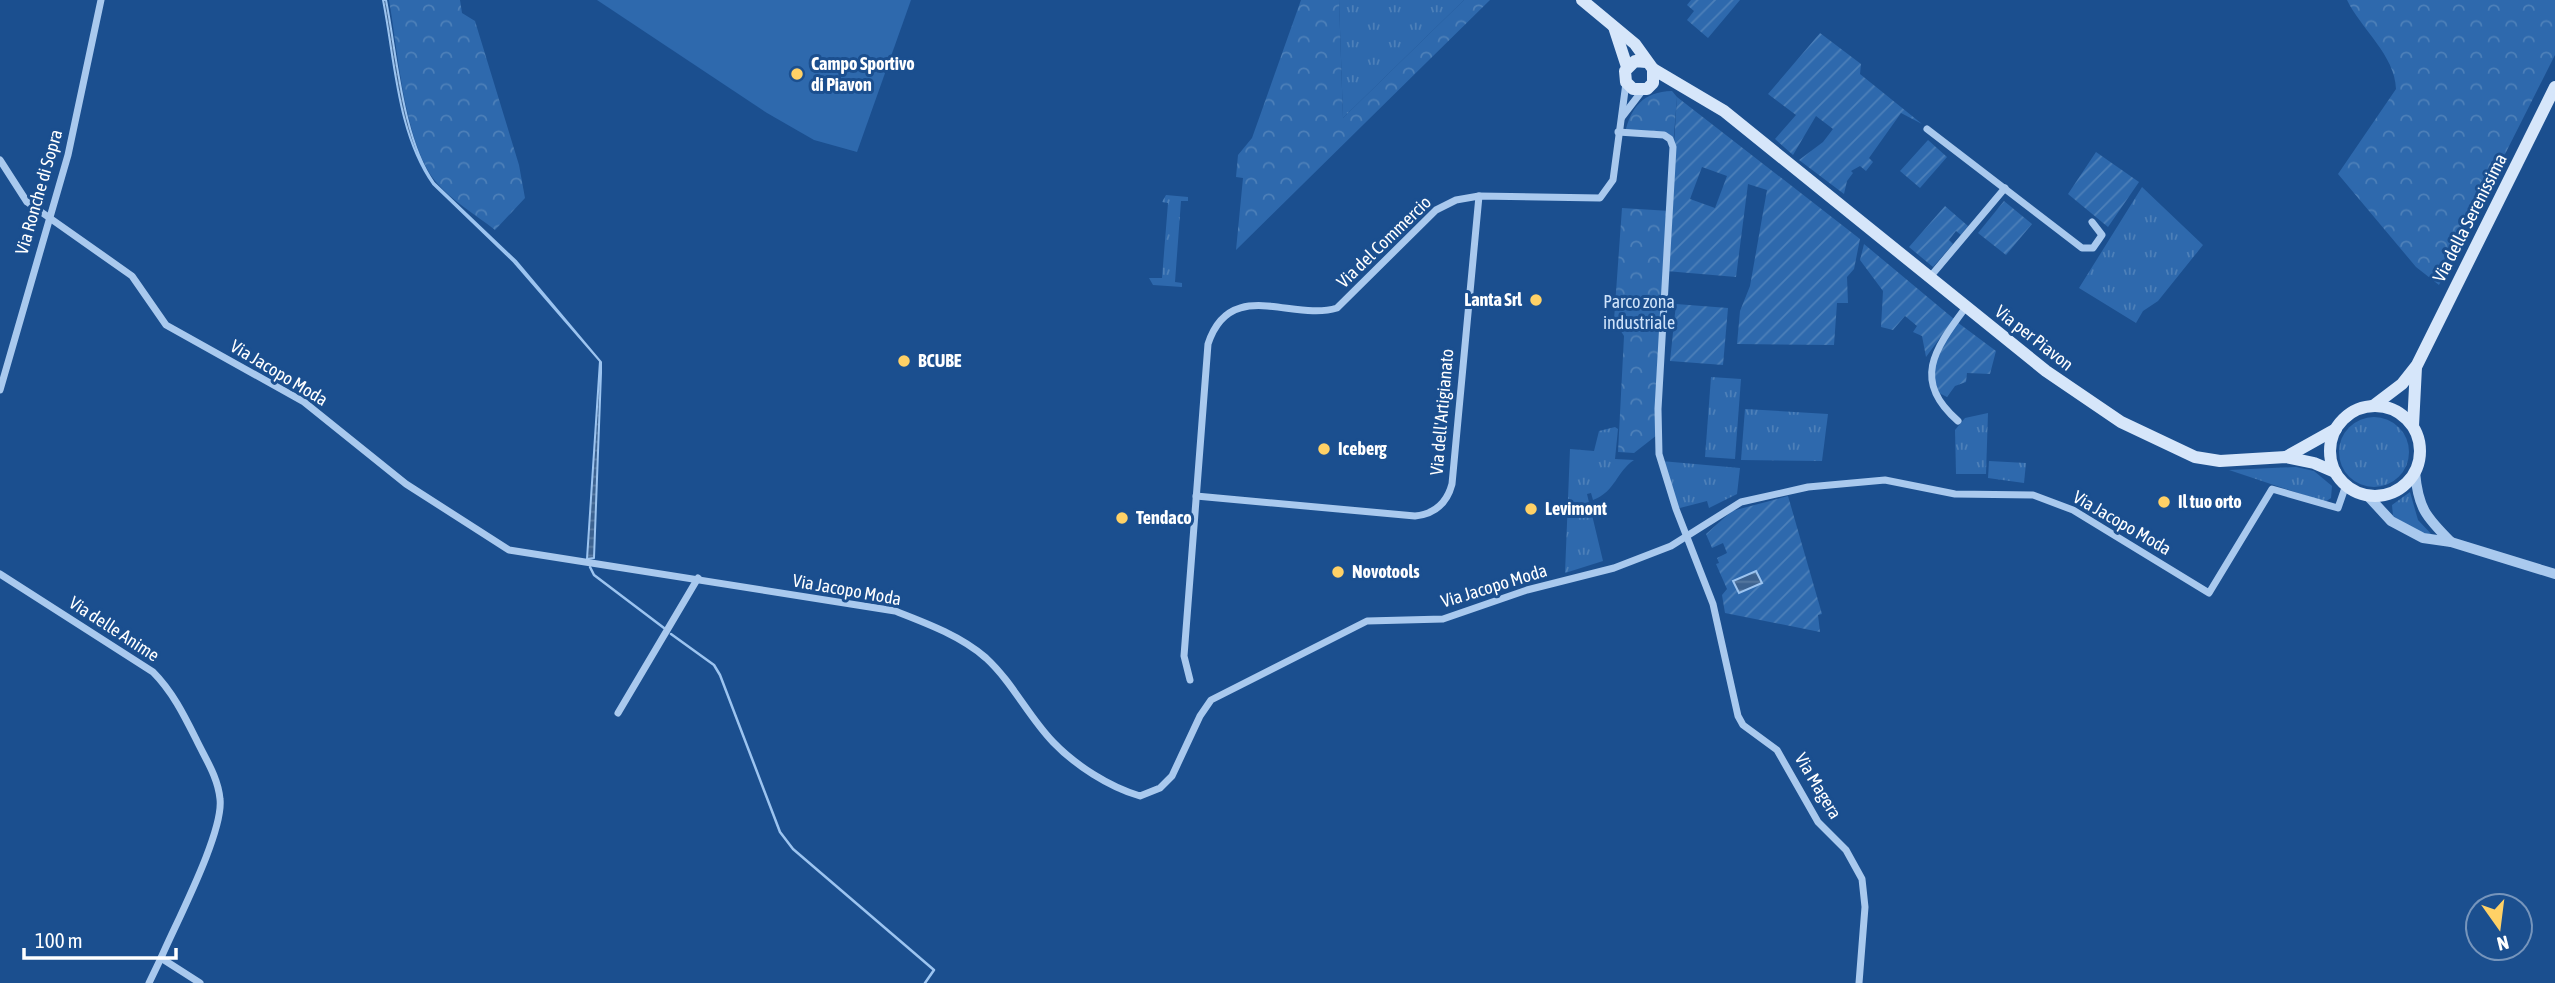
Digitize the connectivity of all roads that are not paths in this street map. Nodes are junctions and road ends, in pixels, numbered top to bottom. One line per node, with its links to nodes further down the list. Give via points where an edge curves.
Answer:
1 (101, 0): 17 (street, Via Ronche di Sopra, via 68,155)
2 (1582, 0): 3 (main road)
3 (1614, 27): 4 (main road); 5 (main road)
4 (1650, 65): 5 (main road, via 1635,61); 7 (main road); 9 (main road, Via per Piavon)
5 (1627, 67): 6 (main road)
6 (1626, 82): 10 (main road); 11 (street, Via del Commercio)
7 (1653, 83): 9 (main road); 10 (main road)
8 (2555, 87): 21 (main road, Via della Serenissima)
9 (1691, 89): 19 (main road, Via per Piavon)
10 (1642, 91): 11 (street, Via del Commercio)
11 (1622, 117): 13 (street, Via del Commercio)
12 (1927, 129): 15 (street)
13 (1618, 132): 16 (street, Via del Commercio, via 1614,180 1600,198); 33 (street, via 1664,135 1673,147 1657,435)
14 (0, 160): 17 (street, Via Jacopo Moda, via 27,202)
15 (2005, 188): 18 (street, via 2082,248 2092,248 2102,235); 19 (street)
16 (1479, 196): 32 (street, Via del Commercio, via 1455,200 1436,210 1337,308 1249,306 1221,321 1208,344); 32 (street, Via dell'Artigianato, via 1452,484 1442,505 1415,516)
17 (48, 218): 22 (street, Via Ronche di Sopra); 37 (street, Via Jacopo Moda, via 132,276 166,325 304,402 406,484 509,550)
18 (2092, 222)
19 (1930, 277): 20 (main road, Via per Piavon)
20 (1966, 307): 24 (street, via 1933,359 1931,371 1937,400); 27 (main road, Via per Piavon, via 2093,405 2176,451 2220,461)
21 (2417, 365): 23 (main road, via 2402,384); 25 (main road)
22 (0, 390)
23 (2373, 406): 25 (main road, via 2402,414); 26 (main road, via 2351,413)
24 (1958, 421)
25 (2413, 426): 29 (main road, via 2420,449)
26 (2336, 429): 27 (main road, Via per Piavon); 28 (main road, via 2331,443)
27 (2286, 457): 28 (main road, Via per Piavon)
28 (2336, 472): 30 (main road)
29 (2415, 472): 31 (main road, via 2395,491); 34 (street, via 2422,511)
30 (2346, 485): 31 (main road); 33 (street, Via Jacopo Moda, via 2338,508 2272,489 2209,593 2073,510 2033,495 1955,494 1885,480 1854,481 1741,502)
31 (2367, 495): 34 (street, via 2404,529 2423,538)
32 (1196, 496): 38 (street, Via del Commercio, via 1184,656)
33 (1687, 538): 37 (street, Via Jacopo Moda, via 1637,561 1443,618 1367,621 1211,700 1172,776 1160,788 1140,796 1095,773 1058,746 1008,680 983,656 949,634 895,611); 43 (street, Via Magera, via 1713,604 1738,716 1777,750 1818,822 1846,850 1862,880 1865,907)
34 (2451, 542): 36 (street)
35 (0, 574): 40 (street, Via delle Anime, via 153,672 166,685 214,775 220,801 215,831)
36 (2555, 574)
37 (698, 578): 39 (street)
38 (1190, 680)
39 (618, 713)
40 (161, 958): 41 (street, Via delle Anime); 42 (street)
41 (149, 983)
42 (200, 983)
43 (1859, 983)

